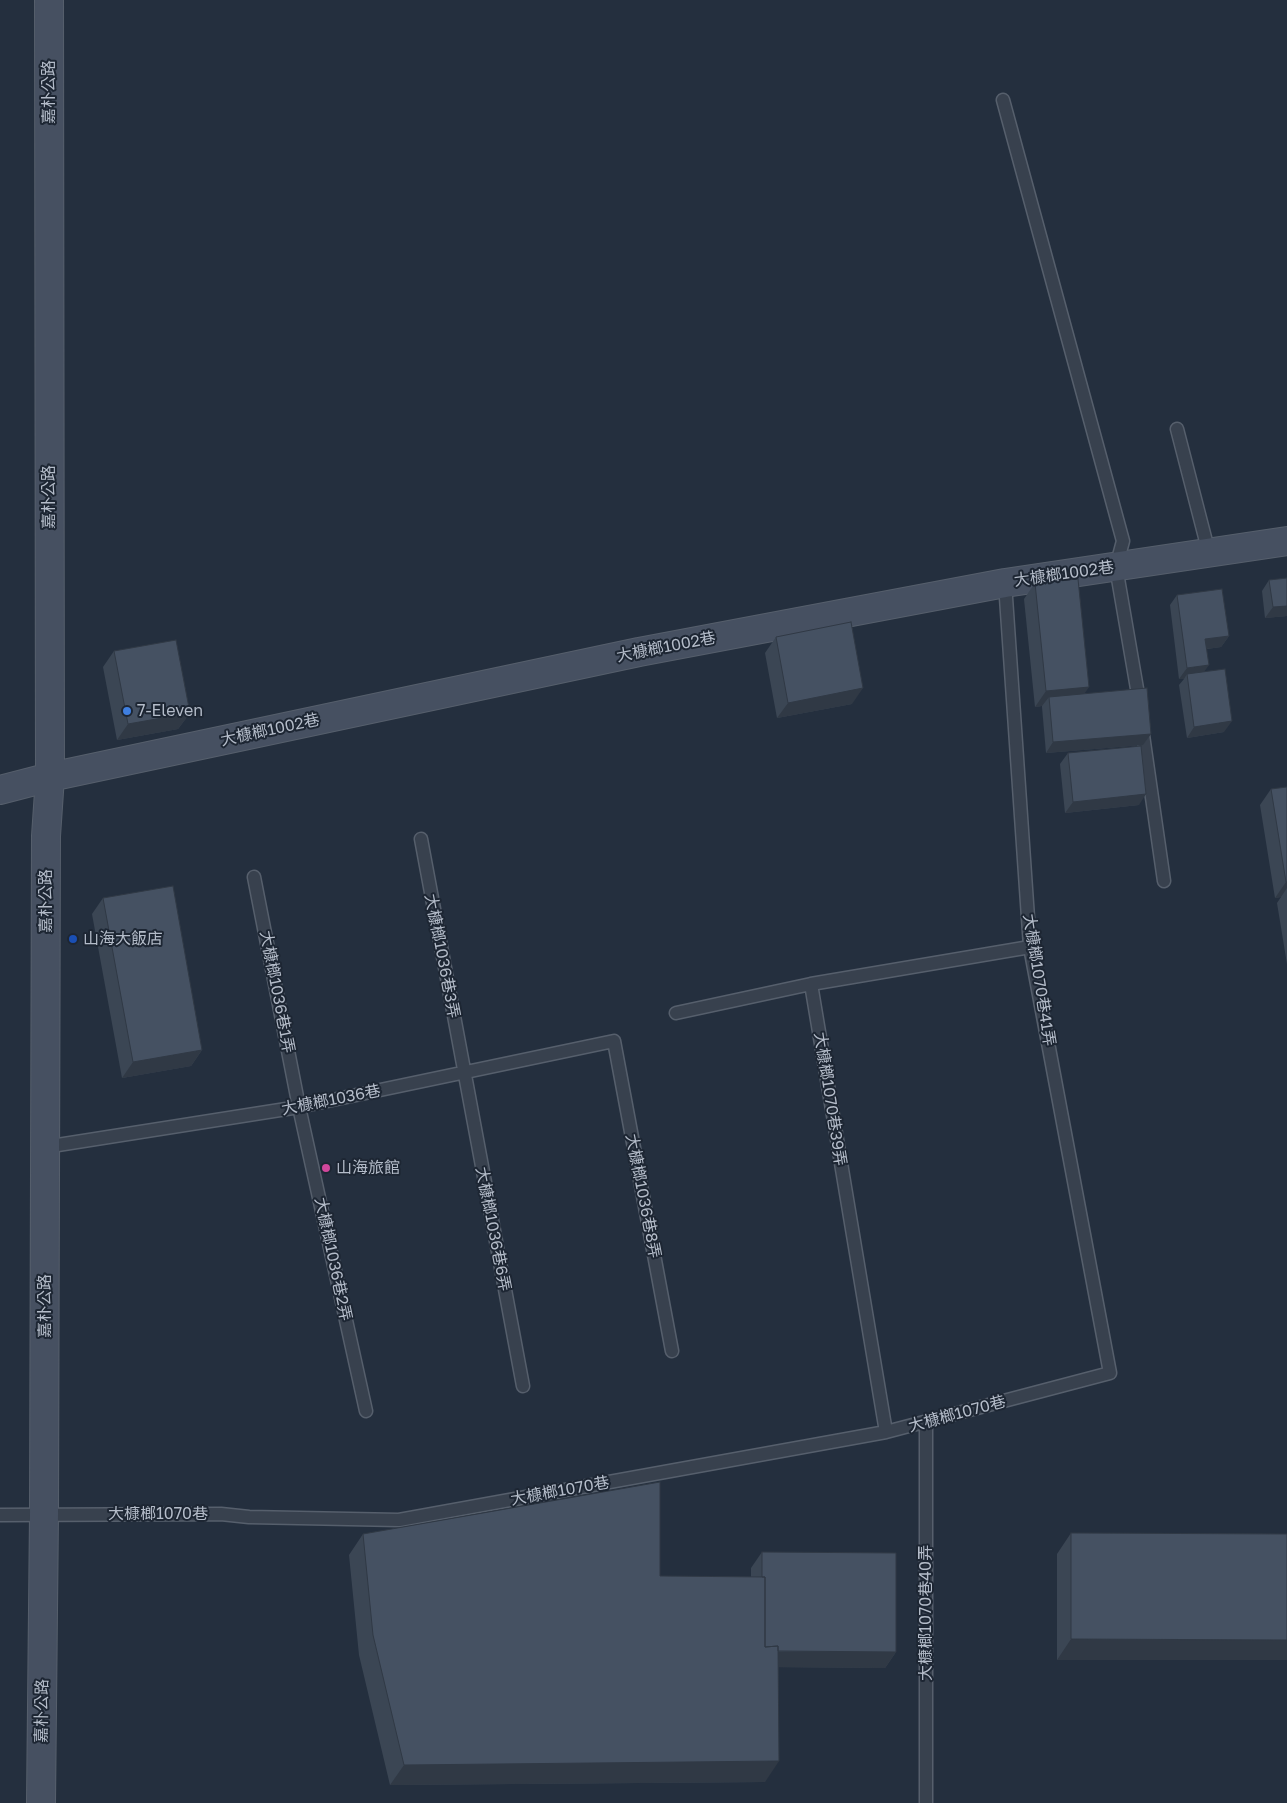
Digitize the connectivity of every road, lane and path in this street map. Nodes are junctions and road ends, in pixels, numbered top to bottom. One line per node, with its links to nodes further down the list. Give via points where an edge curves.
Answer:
1 (49, 0): 8 (main road, 嘉朴公路)
2 (1003, 100): 6 (lane, via 1123,541)
3 (1177, 430): 5 (lane)
4 (1287, 541): 5 (main road, 大槺榔1002巷)
5 (1209, 553): 6 (main road, 大槺榔1002巷)
6 (1116, 567): 7 (main road, 大槺榔1002巷); 12 (lane, via 1139,698)
7 (1005, 583): 8 (main road, 大槺榔1002巷, via 639,652); 13 (lane, 大槺榔1070巷41弄)
8 (50, 777): 9 (main road, 大槺榔1002巷); 19 (main road, 嘉朴公路, via 46,836)
9 (0, 790)
10 (420, 839): 17 (lane, 大槺榔1036巷3弄)
11 (254, 877): 18 (lane, 大槺榔1036巷1弄)
12 (1164, 881)
13 (1030, 947): 14 (lane); 21 (lane, 大槺榔1070巷41弄)
14 (811, 984): 15 (lane); 25 (lane, 大槺榔1070巷39弄)
15 (676, 1013)
16 (614, 1041): 17 (lane, 大槺榔1036巷); 20 (lane, 大槺榔1036巷8弄)
17 (464, 1072): 18 (lane, 大槺榔1036巷); 22 (lane, 大槺榔1036巷6弄)
18 (299, 1107): 19 (lane, 大槺榔1036巷); 23 (lane, 大槺榔1036巷2弄)
19 (45, 1147): 26 (main road, 嘉朴公路)
20 (672, 1351)
21 (1110, 1372): 24 (lane, 大槺榔1070巷)
22 (523, 1386)
23 (366, 1411)
24 (926, 1422): 25 (lane, 大槺榔1070巷); 29 (lane, 大槺榔1070巷40弄)
25 (886, 1432): 26 (lane, 大槺榔1070巷, via 399,1520 221,1514)
26 (44, 1514): 27 (lane, 大槺榔1070巷); 28 (main road, 嘉朴公路)
27 (0, 1515)
28 (41, 1803)
29 (926, 1803)

